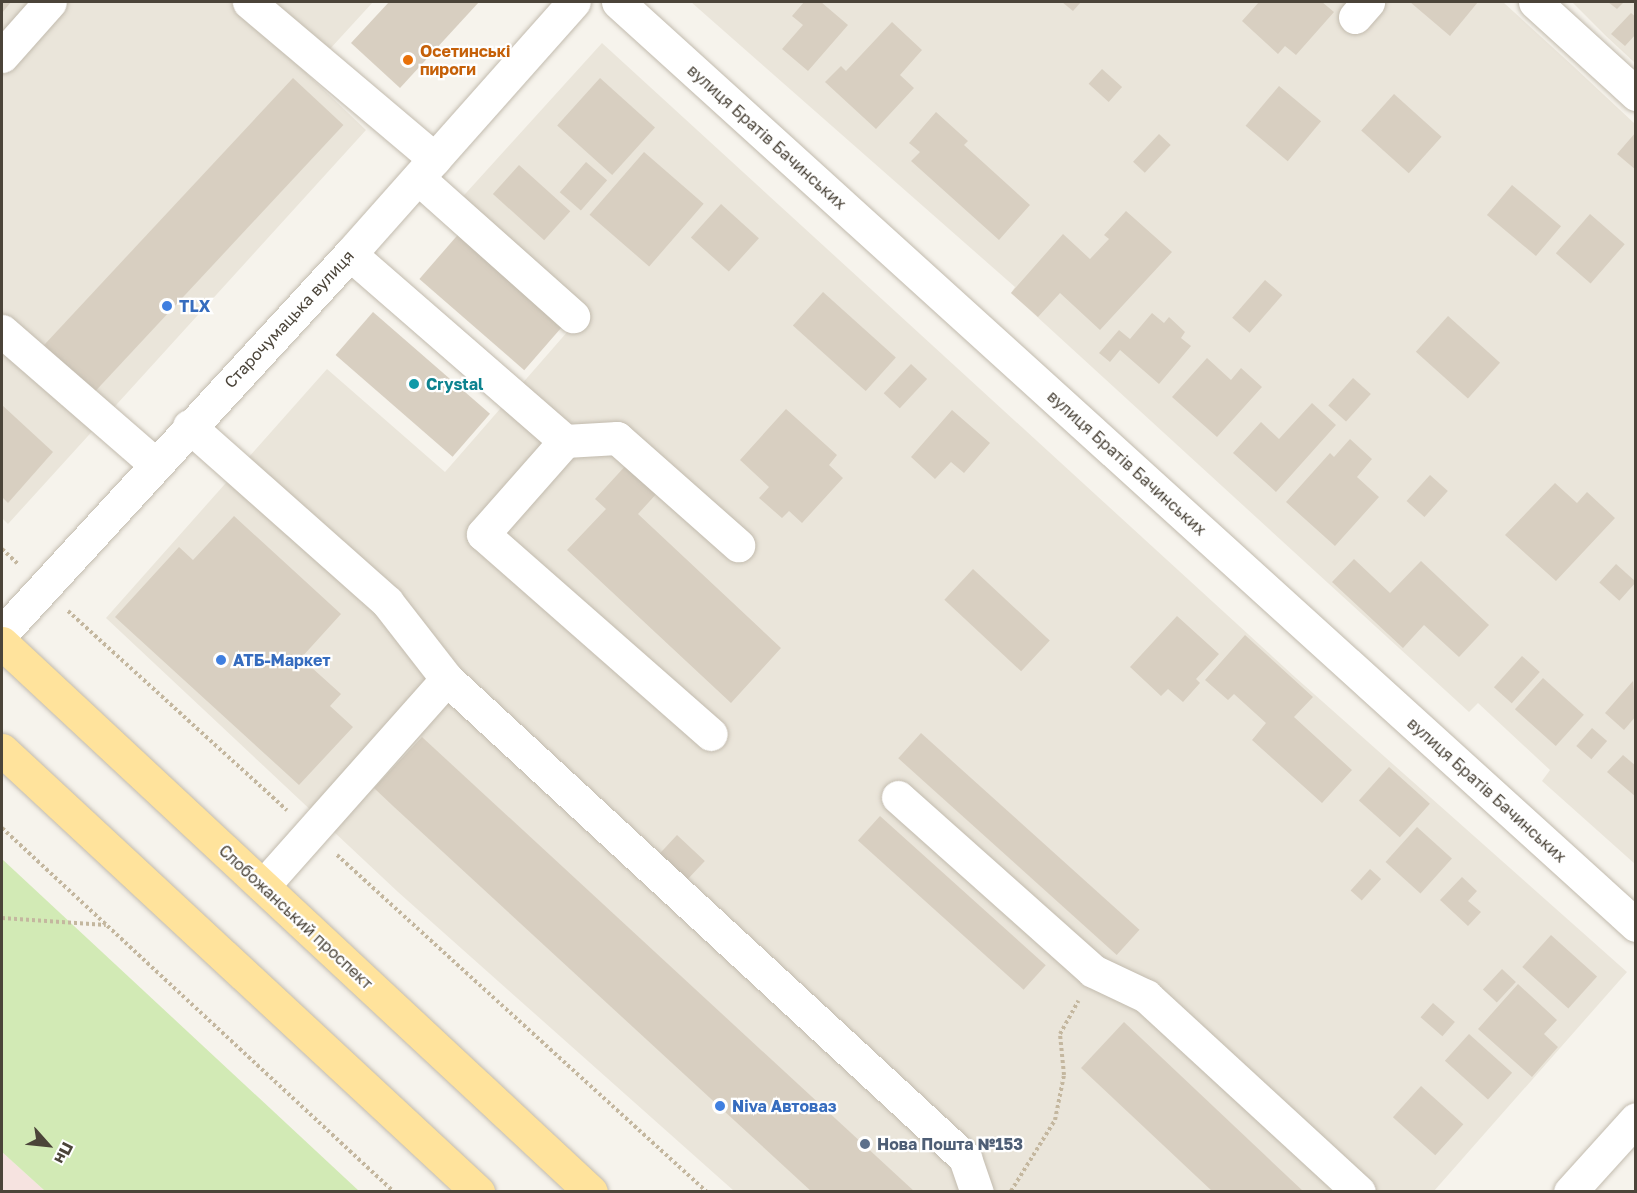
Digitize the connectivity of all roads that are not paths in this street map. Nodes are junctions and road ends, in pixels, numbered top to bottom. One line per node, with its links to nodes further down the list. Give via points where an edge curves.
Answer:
1 (50, 2): 6 (street)
2 (249, 2): 8 (street)
3 (574, 2): 8 (street, Старочумацька вулиця)
4 (618, 2): 23 (street, вулиця Братів Бачинських)
5 (1535, 2): 7 (street)
6 (2, 56)
7 (1635, 94)
8 (426, 168): 9 (street, Старочумацька вулиця); 10 (street)
9 (350, 254): 12 (street, Старочумацька вулиця); 13 (street)
10 (573, 316)
11 (2, 331): 14 (street)
12 (189, 426): 14 (street, Старочумацька вулиця); 18 (street, via 387,602)
13 (565, 441): 15 (street, via 617,438); 19 (street, via 483,534)
14 (156, 465): 16 (street, Старочумацька вулиця)
15 (738, 545)
16 (2, 633)
17 (2, 643): 22 (main road, Слобожанський проспект)
18 (447, 679): 22 (street); 27 (street, via 965,1158)
19 (711, 734)
20 (2, 750): 25 (main road)
21 (898, 797): 28 (street, via 1093,971 1146,996)
22 (263, 886): 26 (main road, Слобожанський проспект)
23 (1635, 925)
24 (1635, 1119): 29 (street)
25 (478, 1191)
26 (591, 1191)
27 (977, 1191)
28 (1359, 1191)
29 (1570, 1191)

